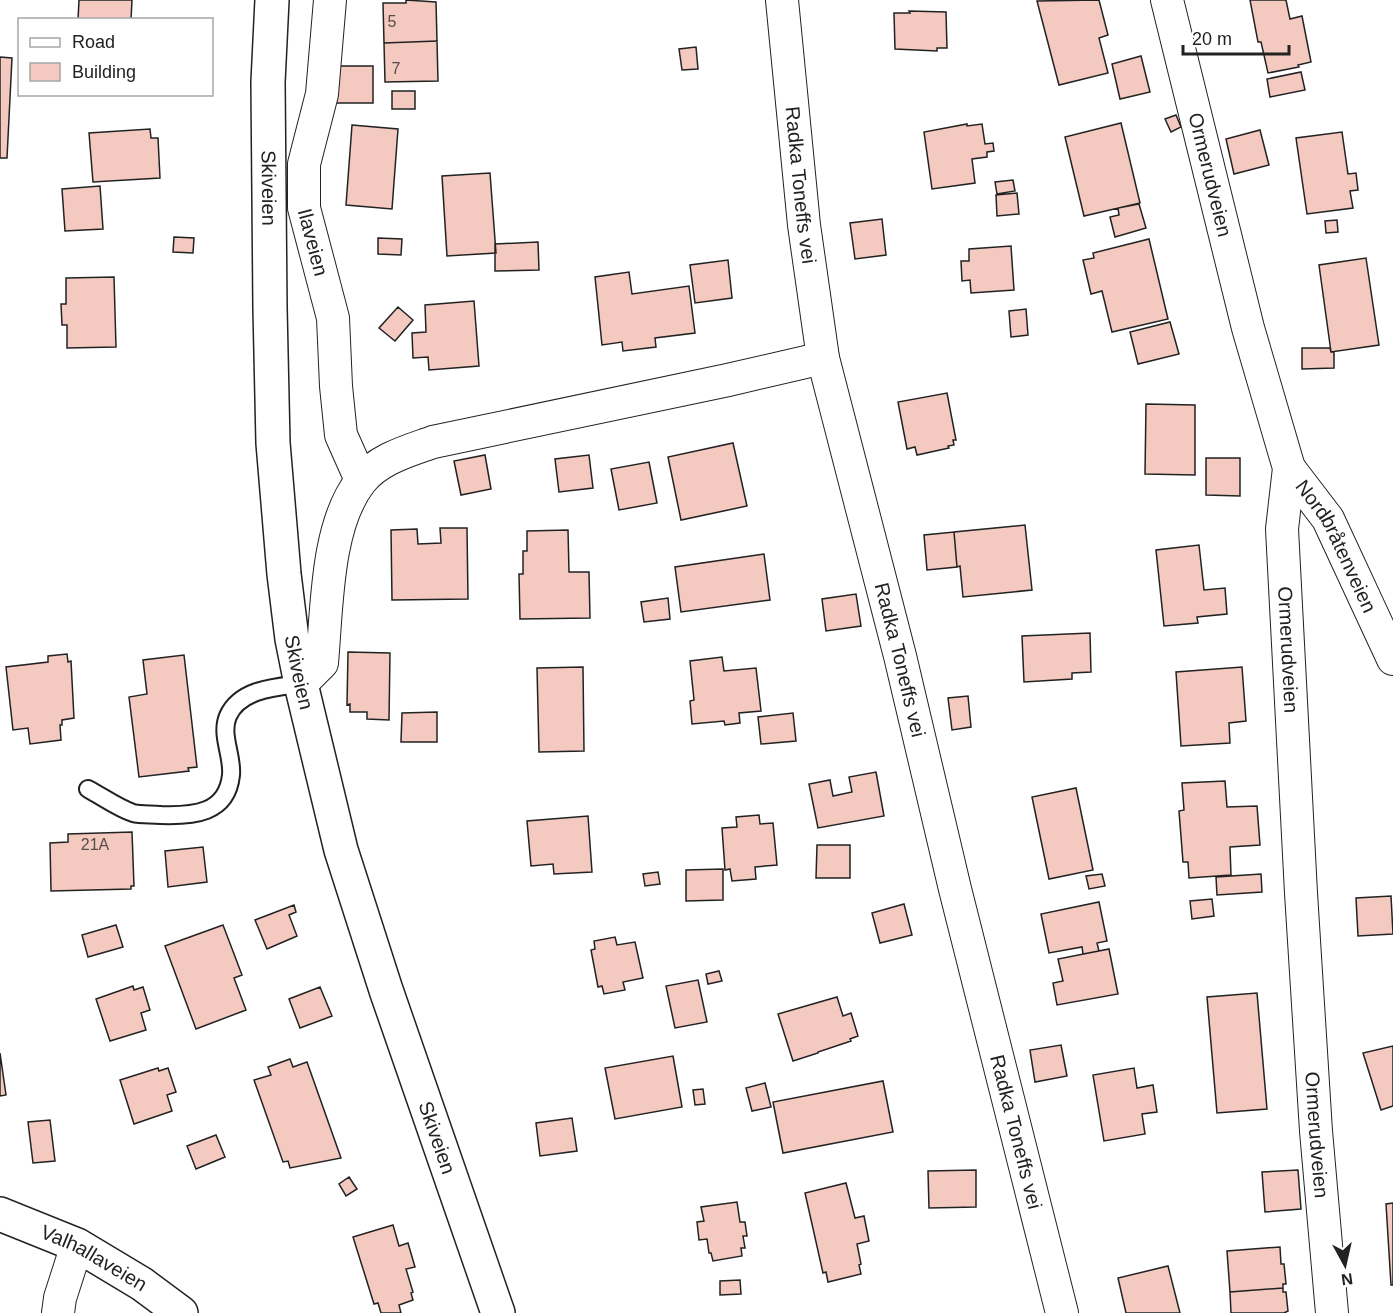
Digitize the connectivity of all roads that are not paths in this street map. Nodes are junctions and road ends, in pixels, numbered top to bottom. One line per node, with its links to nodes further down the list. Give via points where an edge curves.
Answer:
1 (272, 0): 9 (main road, Skiveien, via 268,94 273,443 284,574)
2 (330, 0): 7 (street, Ilaveien, via 322,94 304,164 304,207 333,318 341,435)
3 (782, 0): 5 (street, Radka Toneffs vei, via 804,225)
4 (1167, 0): 6 (street, Ormerudveien, via 1248,328)
5 (823, 358): 7 (street, via 433,442 388,459); 16 (street, Radka Toneffs vei)
6 (1288, 468): 8 (street, Nordbråtenveien, via 1328,519); 17 (street, Ormerudveien, via 1282,529 1301,892)
7 (361, 480): 9 (street, via 339,526 331,565 322,663)
8 (1393, 659)
9 (301, 684): 10 (lane, via 261,689 238,703 228,716 231,774 225,798 210,810 182,816 134,813); 15 (main road, Skiveien, via 341,850)
10 (88, 789)
11 (0, 1214): 12 (main road, Valhallaveien)
12 (77, 1245): 13 (street); 14 (main road, Valhallaveien)
13 (58, 1313)
14 (181, 1313)
15 (498, 1313)
16 (1062, 1313)
17 (1332, 1313)

